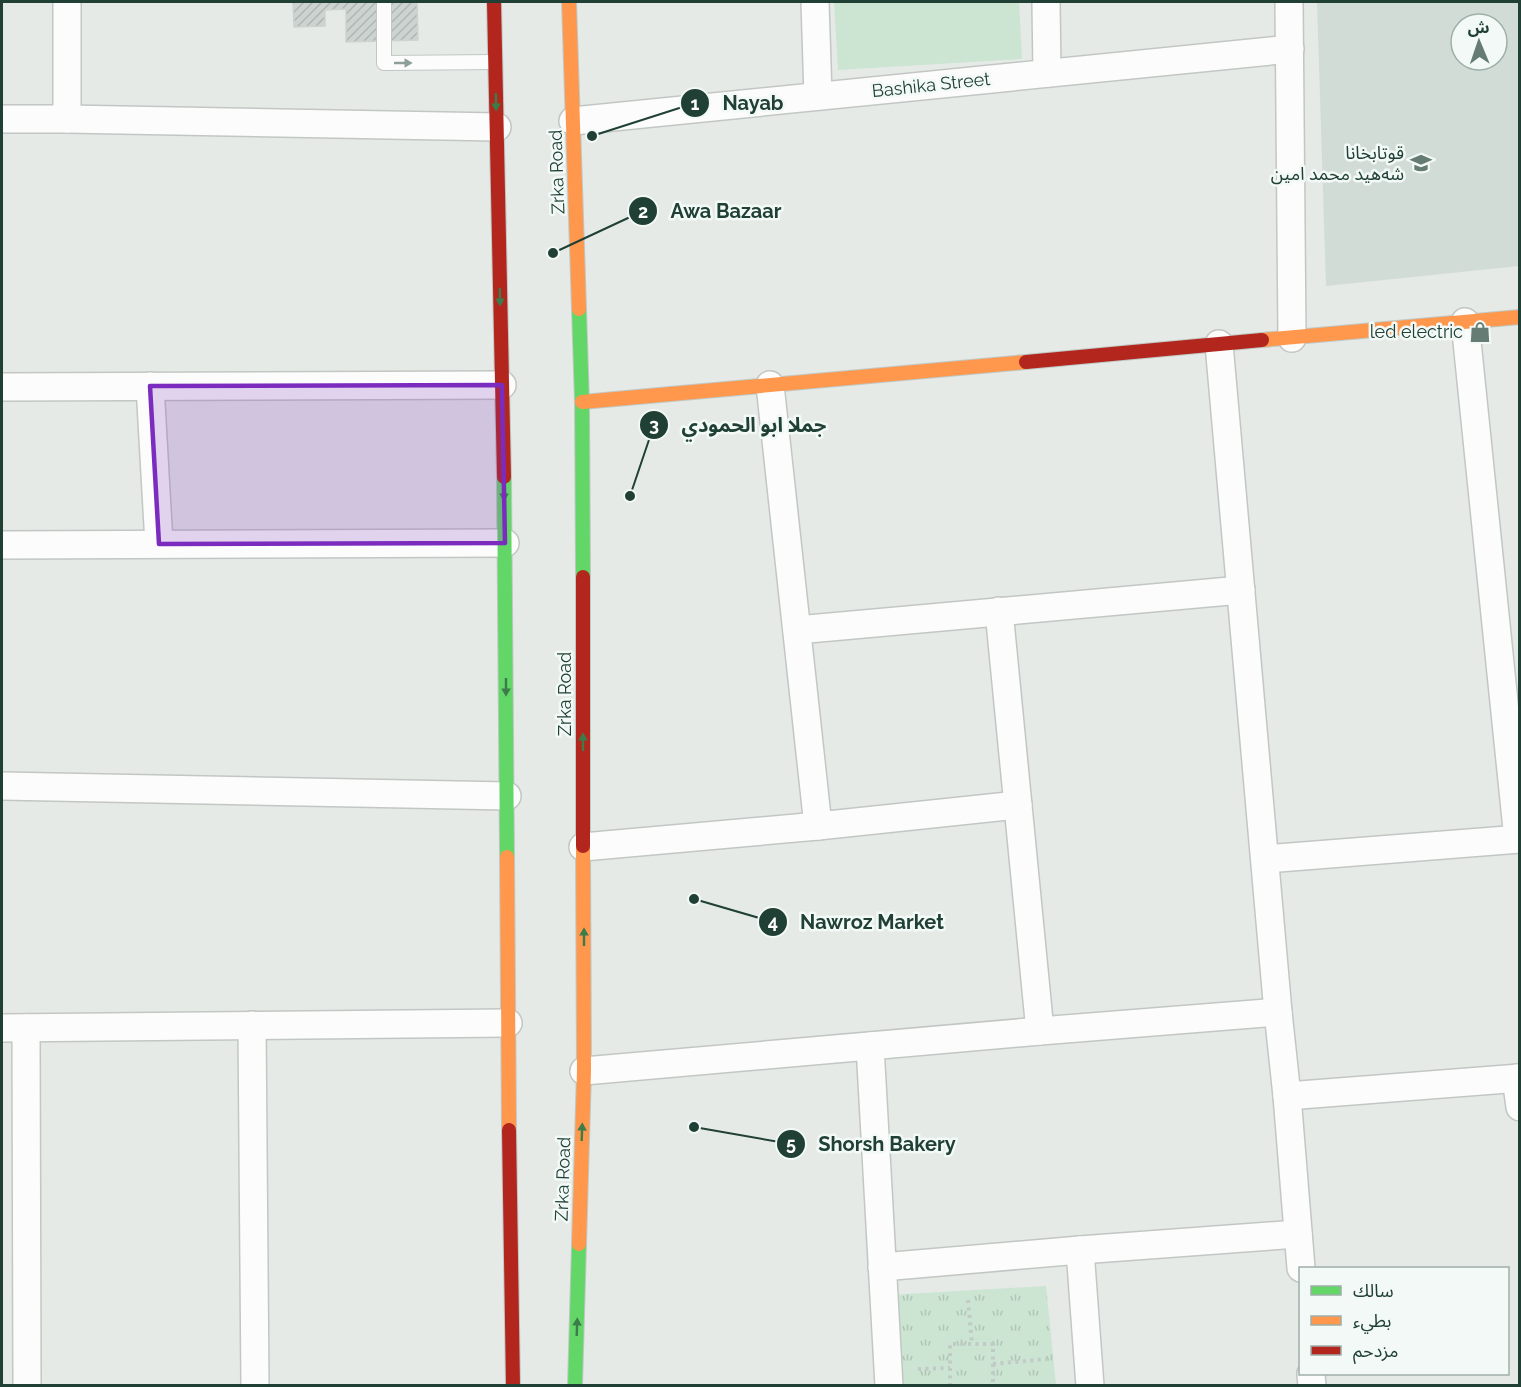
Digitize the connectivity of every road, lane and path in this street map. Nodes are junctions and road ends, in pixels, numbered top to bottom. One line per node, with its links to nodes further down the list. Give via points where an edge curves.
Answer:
1 (67, 2): 13 (street)
2 (384, 2): 9 (lane, one-way to 9, via 384,63)
3 (494, 2): 9 (main road)
4 (569, 2): 14 (main road, Zrka Road)
5 (815, 2): 11 (street)
6 (1046, 2): 10 (street)
7 (1289, 2): 8 (street)
8 (1290, 49): 10 (street, Bashika Street); 18 (street)
9 (495, 62): 15 (main road, one-way to 15)
10 (1047, 73): 11 (street, Bashika Street)
11 (818, 96): 14 (street, Bashika Street)
12 (2, 119): 13 (street)
13 (67, 119): 15 (street)
14 (573, 120): 24 (main road, Zrka Road)
15 (497, 127): 20 (main road, one-way to 20)
16 (1520, 317): 17 (main road)
17 (1465, 322): 18 (main road); 35 (street)
18 (1292, 338): 19 (main road)
19 (1219, 344): 21 (main road); 28 (street)
20 (502, 385): 22 (street); 25 (main road, one-way to 25)
21 (770, 385): 24 (main road); 30 (street)
22 (150, 386): 23 (street); 26 (street)
23 (2, 387)
24 (582, 402): 36 (main road, Zrka Road, one-way to 24)
25 (505, 543): 26 (street); 32 (main road, one-way to 32)
26 (159, 544): 27 (street)
27 (2, 545)
28 (1241, 590): 29 (street); 37 (street)
29 (999, 611): 30 (street); 33 (street)
30 (797, 630): 34 (street)
31 (2, 786): 32 (street)
32 (507, 796): 39 (main road)
33 (1018, 805): 34 (street); 42 (street)
34 (818, 826): 36 (street)
35 (1519, 839): 37 (street)
36 (583, 847): 44 (main road, Zrka Road, one-way to 36)
37 (1264, 859): 38 (street)
38 (1278, 1012): 42 (street); 46 (street)
39 (508, 1023): 40 (street); 58 (main road)
40 (252, 1025): 41 (street); 57 (street)
41 (14, 1028): 56 (street)
42 (1040, 1031): 43 (street)
43 (870, 1046): 44 (street); 50 (street)
44 (584, 1071): 59 (main road, Zrka Road, one-way to 44)
45 (1518, 1078): 46 (street); 47 (street)
46 (1287, 1096): 48 (street)
47 (1520, 1107)
48 (1298, 1234): 49 (street); 51 (street)
49 (1080, 1250): 50 (street); 63 (street)
50 (882, 1267): 60 (street)
51 (1301, 1267)
52 (968, 1300): 53 (path)
53 (972, 1344): 55 (path, via 993,1344); 61 (path, via 950,1344)
54 (1047, 1359): 55 (path)
55 (993, 1364): 62 (path)
56 (27, 1386)
57 (255, 1386)
58 (513, 1386)
59 (575, 1386)
60 (889, 1386)
61 (950, 1386)
62 (993, 1386)
63 (1090, 1386)

